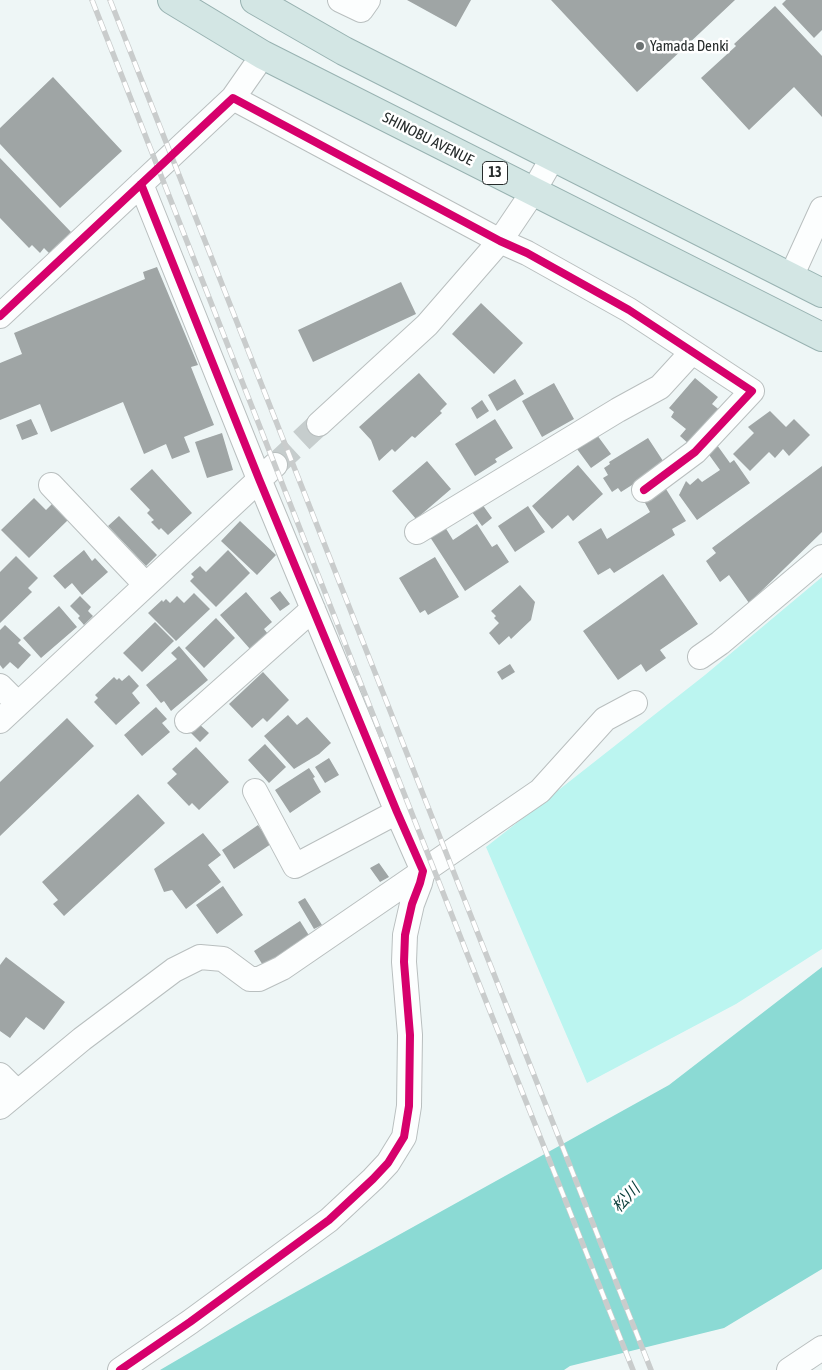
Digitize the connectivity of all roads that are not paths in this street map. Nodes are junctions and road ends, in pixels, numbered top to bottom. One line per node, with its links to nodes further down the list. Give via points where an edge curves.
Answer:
1 (172, 0): 5 (highway, SHINOBU AVENUE / 13)
2 (255, 0): 7 (highway, via 344,51)
3 (340, 0): 4 (street, via 361,10)
4 (368, 0)
5 (263, 55): 6 (street); 9 (highway, SHINOBU AVENUE / 13)
6 (233, 98): 8 (street); 11 (street)
7 (553, 158): 9 (street); 12 (highway)
8 (141, 184): 14 (street); 18 (street)
9 (533, 192): 11 (street); 15 (highway, SHINOBU AVENUE / 13)
10 (822, 209): 12 (street)
11 (500, 241): 16 (street, via 629,310); 17 (street, via 427,324)
12 (791, 277): 13 (highway)
13 (822, 293)
14 (0, 316)
15 (822, 337)
16 (692, 352): 20 (street, via 752,391 695,452); 21 (street, via 660,387)
17 (319, 424)
18 (267, 472): 23 (street); 24 (street)
19 (51, 485): 23 (street)
20 (644, 490)
21 (418, 532)
22 (822, 557): 25 (street)
23 (146, 585): 28 (street)
24 (314, 609): 30 (street); 32 (street)
25 (700, 657)
26 (0, 686): 28 (street)
27 (635, 703): 33 (street, via 605,719 540,790)
28 (18, 704): 29 (street)
29 (0, 721)
30 (187, 721)
31 (255, 791): 32 (street, via 295,866)
32 (397, 812): 33 (street)
33 (423, 872): 35 (street, via 282,968 259,979 250,980 223,959 211,957 200,957 174,970 82,1039); 37 (street, via 405,935 410,1034 409,1106 404,1137 388,1163 329,1220)
34 (0, 1075): 35 (street)
35 (9, 1100)
36 (822, 1348): 38 (street)
37 (120, 1370)
38 (789, 1370)

